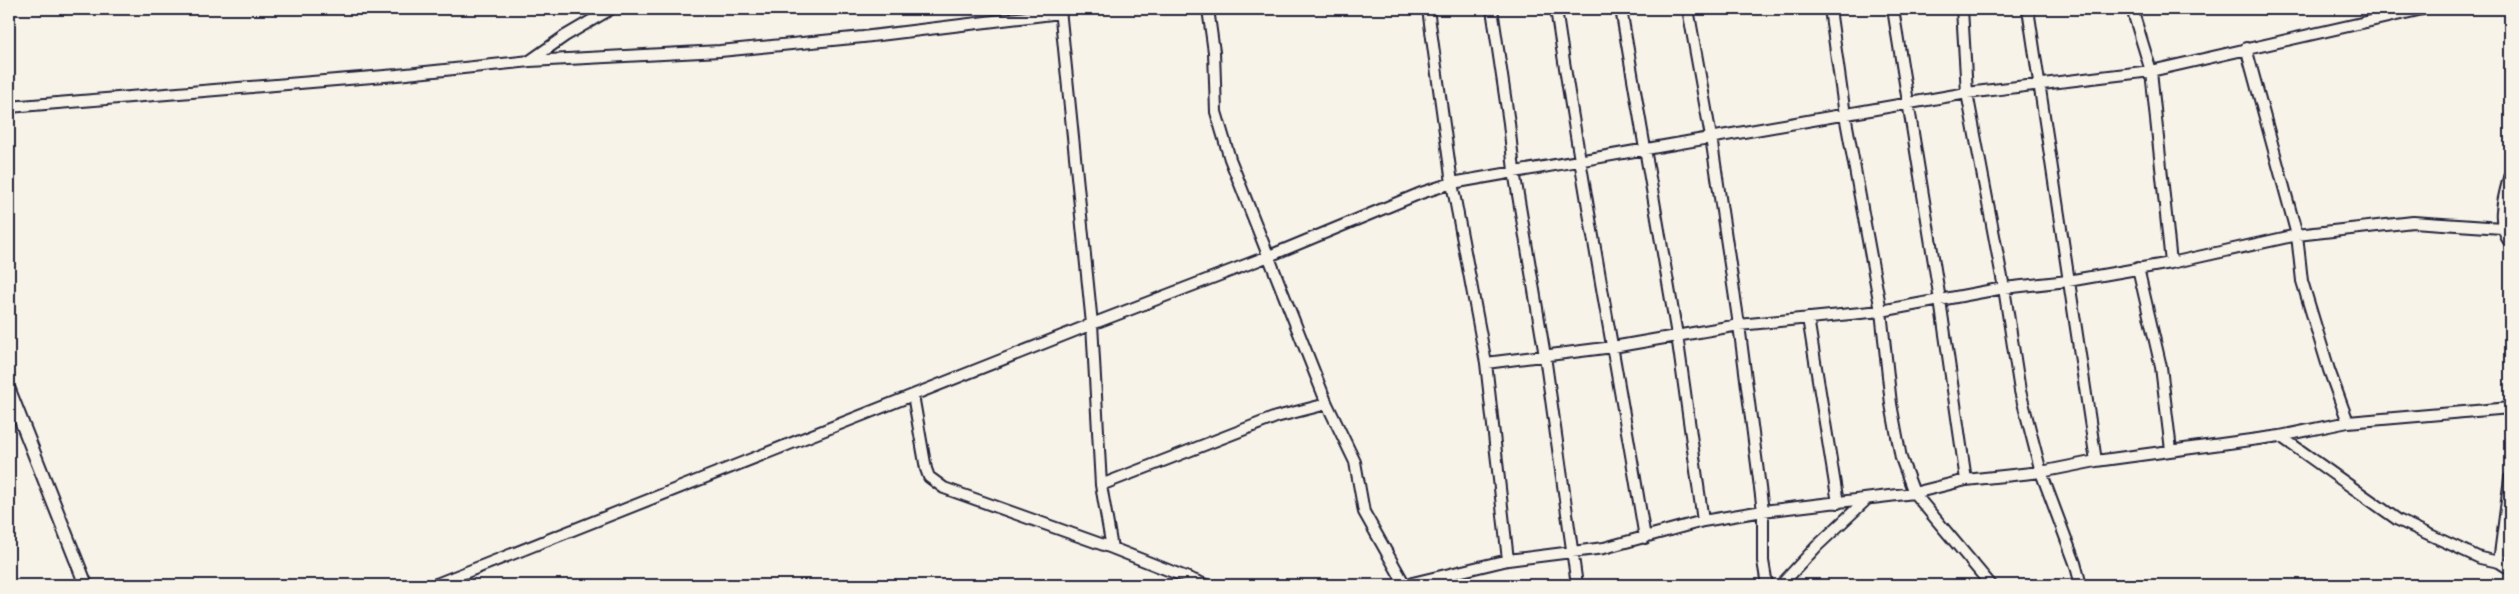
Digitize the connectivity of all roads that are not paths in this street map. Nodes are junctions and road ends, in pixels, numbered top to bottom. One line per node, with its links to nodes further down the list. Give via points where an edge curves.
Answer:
1 (611, 9): 16 (street)
2 (1208, 9): 32 (street, via 1214,52 1216,112 1242,192)
3 (1428, 9): 28 (street)
4 (1492, 9): 26 (street)
5 (1556, 9): 25 (street)
6 (1621, 9): 24 (street)
7 (1688, 9): 23 (street)
8 (1830, 9): 22 (street)
9 (1893, 9): 20 (street)
10 (1962, 9): 19 (street)
11 (2028, 9): 18 (street)
12 (2132, 9): 17 (street)
13 (2421, 9): 15 (street)
14 (1060, 11): 16 (street, via 863,37 720,50); 40 (street)
15 (2246, 48): 17 (street); 30 (street)
16 (530, 61): 21 (street)
17 (2151, 71): 18 (street); 33 (street)
18 (2040, 84): 19 (street); 35 (street)
19 (1967, 93): 20 (street); 36 (street)
20 (1908, 104): 22 (street); 37 (street)
21 (9, 107)
22 (1845, 115): 23 (street); 38 (street)
23 (1711, 137): 24 (street); 41 (street)
24 (1644, 148): 25 (street); 42 (street)
25 (1578, 160): 26 (street); 43 (street)
26 (1514, 171): 28 (street); 44 (street)
27 (2510, 174): 29 (street)
28 (1452, 184): 32 (street, via 1420,193); 45 (street)
29 (2502, 228): 30 (street, via 2413,222); 31 (street)
30 (2297, 235): 33 (street); 50 (street, via 2302,280)
31 (2510, 243)
32 (1269, 256): 40 (street); 48 (street)
33 (2171, 263): 34 (street)
34 (2138, 268): 35 (street); 52 (street, via 2161,367)
35 (2068, 281): 36 (street); 53 (street)
36 (2004, 288): 37 (street); 54 (street, via 2020,391)
37 (1940, 300): 38 (street); 56 (street)
38 (1881, 311): 39 (street); 58 (street, via 1899,449)
39 (1808, 318): 41 (street); 60 (street)
40 (1092, 324): 47 (street); 57 (street)
41 (1739, 324): 42 (street); 61 (street)
42 (1677, 335): 43 (street); 62 (street)
43 (1613, 346): 44 (street); 63 (street)
44 (1545, 356): 45 (street); 65 (street)
45 (1486, 362): 66 (street)
46 (9, 390): 69 (main road)
47 (913, 394): 64 (street, via 926,469 935,482); 70 (street)
48 (1328, 404): 57 (street, via 1276,417); 72 (street, via 1355,462 1364,512)
49 (2510, 408): 50 (street)
50 (2348, 422): 51 (street)
51 (2280, 436): 52 (street); 67 (street, via 2398,520 2480,558)
52 (2171, 450): 53 (street)
53 (2096, 461): 54 (street)
54 (2042, 472): 56 (street); 77 (street)
55 (2510, 478): 67 (street)
56 (1966, 480): 58 (street)
57 (1100, 484): 64 (street)
58 (1914, 493): 59 (street); 76 (street)
59 (1866, 500): 60 (street); 75 (street)
60 (1838, 503): 61 (street)
61 (1763, 511): 62 (street); 74 (street, via 1763,561)
62 (1703, 521): 63 (street)
63 (1644, 538): 65 (street)
64 (1112, 548): 71 (street)
65 (1572, 552): 66 (street); 73 (street)
66 (1508, 560): 72 (street)
67 (2499, 562): 68 (street)
68 (2510, 569)
69 (86, 585)
70 (434, 585)
71 (1206, 585)
72 (1405, 585)
73 (1577, 585)
74 (1767, 585)
75 (1781, 585)
76 (1991, 585)
77 (2081, 585)

